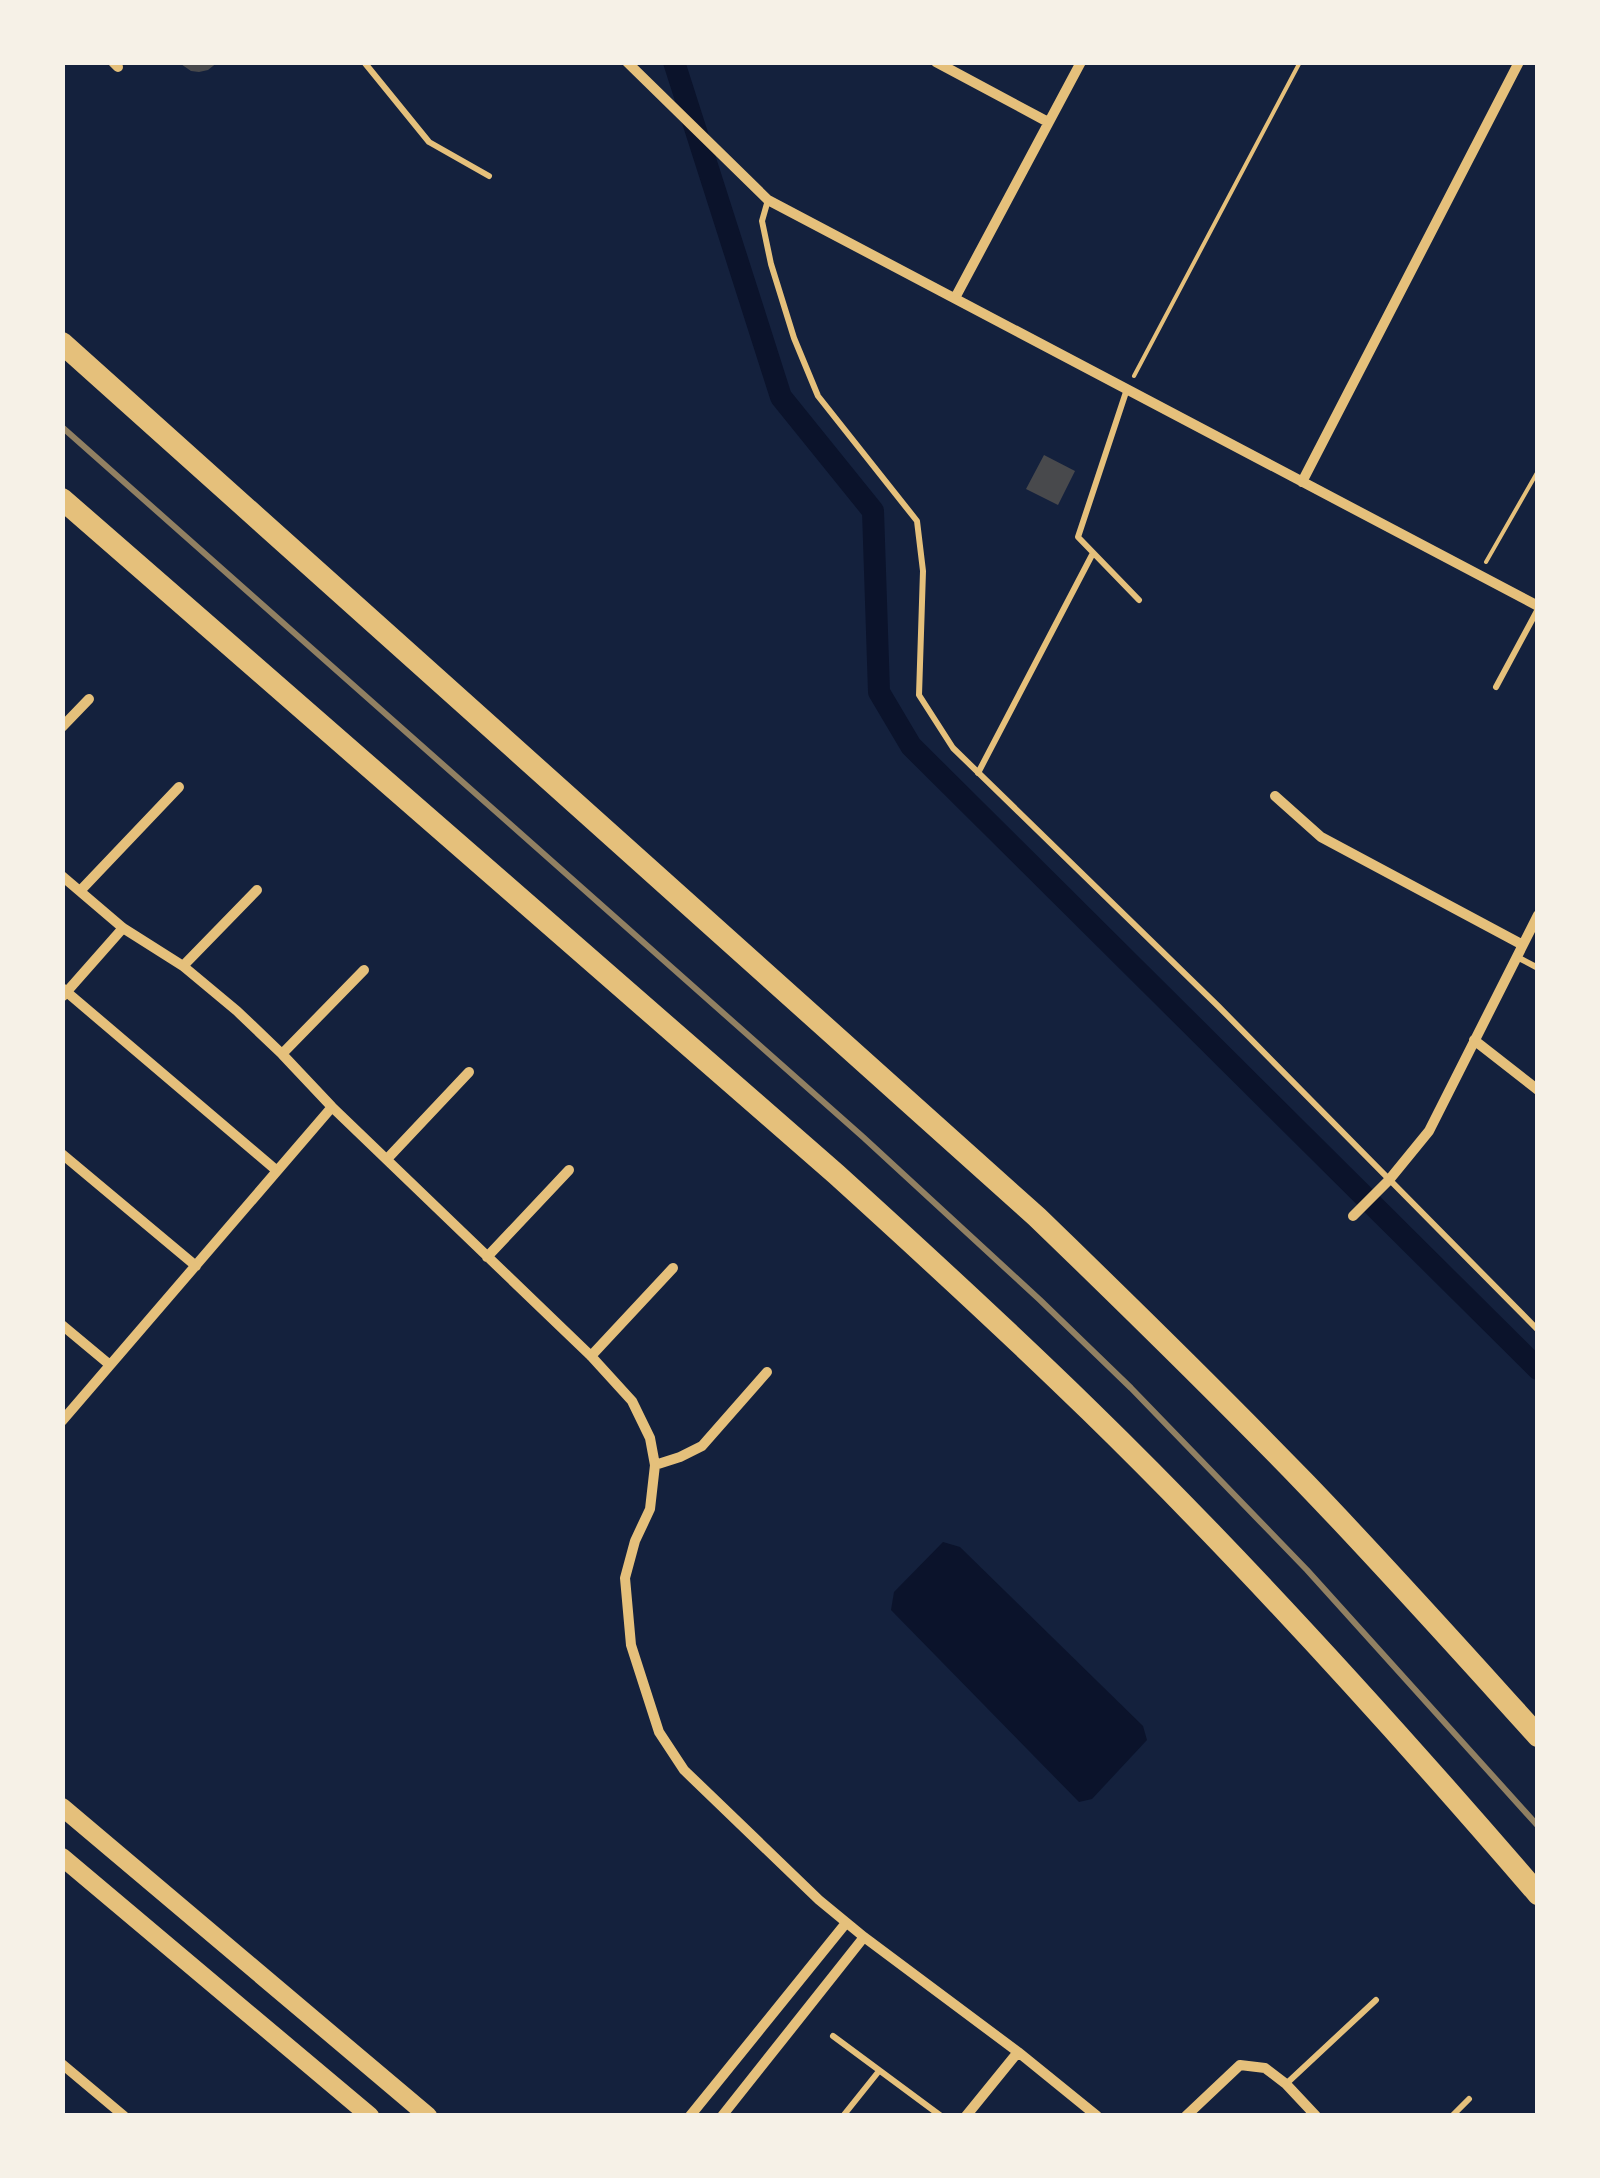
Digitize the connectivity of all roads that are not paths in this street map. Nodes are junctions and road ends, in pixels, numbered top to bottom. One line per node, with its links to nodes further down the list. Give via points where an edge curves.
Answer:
1 (364, 62): 7 (lane, via 429,142)
2 (627, 62): 8 (street)
3 (936, 62): 6 (street)
4 (1081, 62): 6 (street)
5 (1519, 62): 12 (street)
6 (1048, 122): 9 (street)
7 (489, 176)
8 (768, 200): 9 (street); 20 (lane, via 762,221 771,264 818,396 916,521 923,571 919,695)
9 (955, 298): 11 (street)
10 (62, 344): 55 (highway, via 1037,1216 1292,1470)
11 (1127, 389): 12 (street); 14 (lane, via 1078,538)
12 (1302, 482): 16 (street)
13 (62, 500): 58 (highway, via 960,1286 1238,1562)
14 (1093, 553): 15 (lane); 20 (lane)
15 (1139, 600)
16 (1538, 608): 17 (lane)
17 (1496, 687)
18 (89, 699): 19 (street)
19 (62, 727)
20 (978, 773): 43 (lane)
21 (179, 787): 25 (street)
22 (1275, 796): 28 (street, via 1321,837)
23 (62, 876): 25 (street)
24 (257, 890): 30 (street)
25 (80, 891): 27 (street)
26 (1538, 915): 28 (street)
27 (123, 928): 30 (street); 33 (street)
28 (1522, 944): 29 (street)
29 (1516, 957): 31 (lane); 34 (street)
30 (184, 966): 35 (street)
31 (1538, 968)
32 (364, 970): 35 (street)
33 (64, 992): 41 (street)
34 (1474, 1040): 37 (street); 43 (street, via 1429,1132)
35 (282, 1054): 38 (street)
36 (469, 1072): 40 (street)
37 (1538, 1090)
38 (332, 1106): 40 (street); 41 (street)
39 (62, 1154): 46 (street)
40 (387, 1160): 45 (street)
41 (276, 1170): 46 (street)
42 (569, 1170): 45 (street)
43 (1390, 1180): 44 (street); 49 (lane)
44 (1353, 1216)
45 (488, 1257): 50 (street)
46 (196, 1266): 51 (street)
47 (673, 1268): 50 (street)
48 (62, 1325): 51 (street)
49 (1538, 1330)
50 (590, 1356): 54 (street, via 632,1401)
51 (110, 1365): 53 (street)
52 (767, 1372): 54 (street, via 702,1446)
53 (62, 1422)
54 (655, 1465): 59 (street, via 650,1509 624,1578 630,1645 660,1732 684,1770)
55 (1538, 1736)
56 (62, 1807): 71 (main road)
57 (62, 1857): 70 (main road)
58 (1538, 1894)
59 (846, 1923): 60 (street); 72 (street)
60 (864, 1937): 63 (street); 73 (street)
61 (1376, 2000): 66 (lane)
62 (834, 2036): 65 (lane)
63 (1018, 2052): 76 (street); 77 (street)
64 (62, 2064): 69 (street)
65 (879, 2071): 74 (lane); 75 (lane)
66 (1286, 2084): 68 (street); 78 (street, via 1264,2068 1240,2065)
67 (1469, 2099): 79 (lane)
68 (1315, 2115)
69 (124, 2116)
70 (370, 2116)
71 (428, 2116)
72 (690, 2116)
73 (722, 2116)
74 (842, 2116)
75 (941, 2116)
76 (966, 2116)
77 (1096, 2116)
78 (1186, 2116)
79 (1452, 2116)

